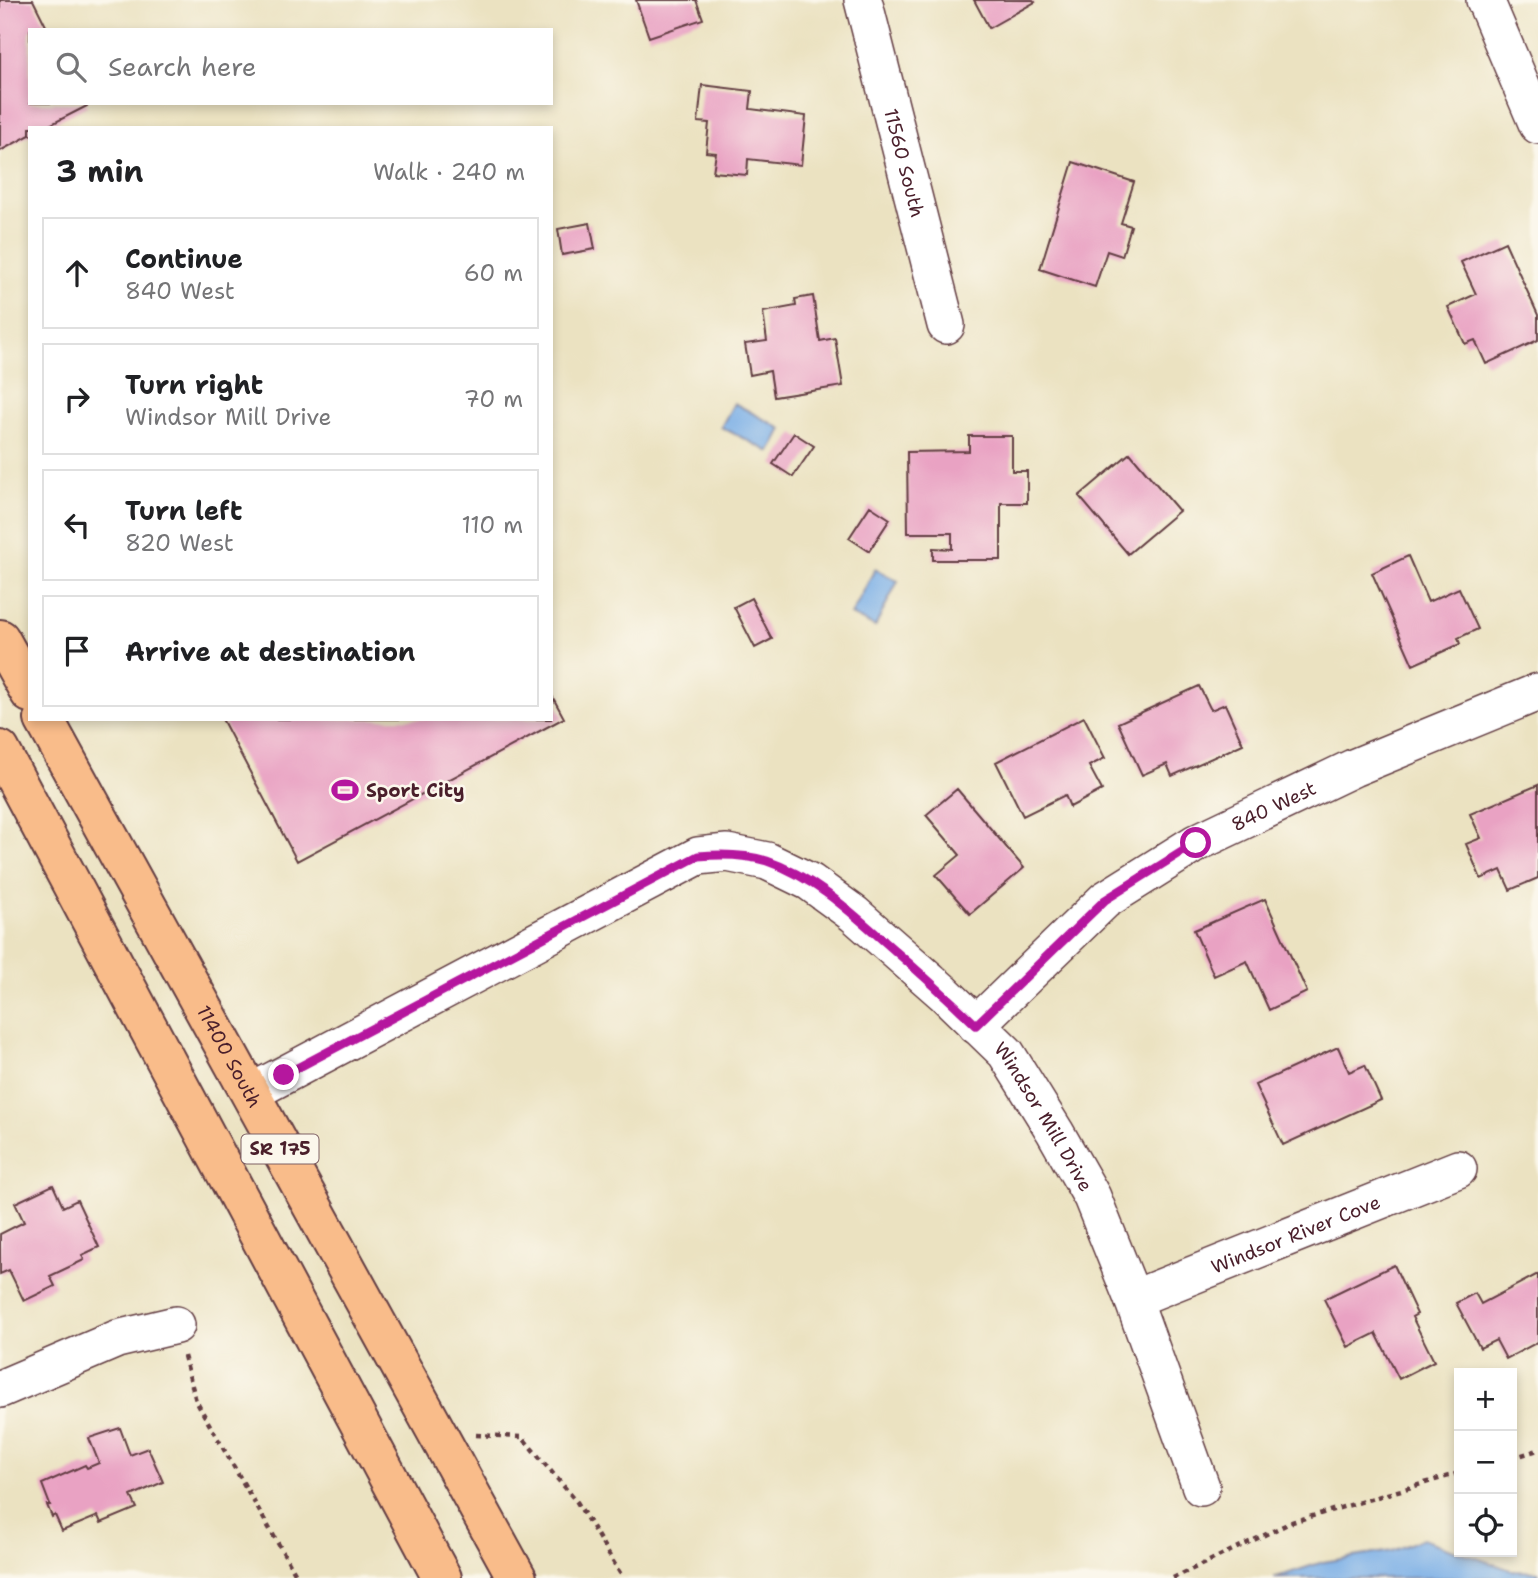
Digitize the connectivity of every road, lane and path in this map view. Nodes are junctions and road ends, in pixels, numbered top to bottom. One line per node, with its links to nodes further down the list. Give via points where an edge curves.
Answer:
1 (863, 0): 4 (street, 11560 South)
2 (1485, 0): 3 (street)
3 (1536, 113)
4 (946, 325)
5 (0, 639): 6 (main road)
6 (28, 689)
7 (1538, 692): 10 (street, 840 West, via 1353,768 1196,843 1105,900)
8 (45, 721): 11 (main road, 11400 South / SR 175)
9 (0, 750): 22 (main road, SR 175)
10 (976, 1025): 11 (street, Windsor Mill Drive, via 855,915 810,882 767,862 727,853 698,856); 13 (street, Windsor Mill Drive, via 1006,1053 1055,1132 1092,1197)
11 (250, 1093): 23 (main road, 11400 South / SR 175)
12 (1458, 1169): 13 (street, Windsor River Cove)
13 (1133, 1299): 20 (street, Windsor Mill Drive)
14 (176, 1325): 15 (street, via 117,1339); 21 (path, via 196,1401)
15 (0, 1389)
16 (476, 1435): 24 (path, via 522,1437 577,1502)
17 (1538, 1450): 18 (path)
18 (1517, 1456)
19 (1454, 1474): 25 (path, via 1292,1522)
20 (1201, 1487)
21 (298, 1578)
22 (442, 1578)
23 (517, 1578)
24 (623, 1578)
25 (1173, 1578)

